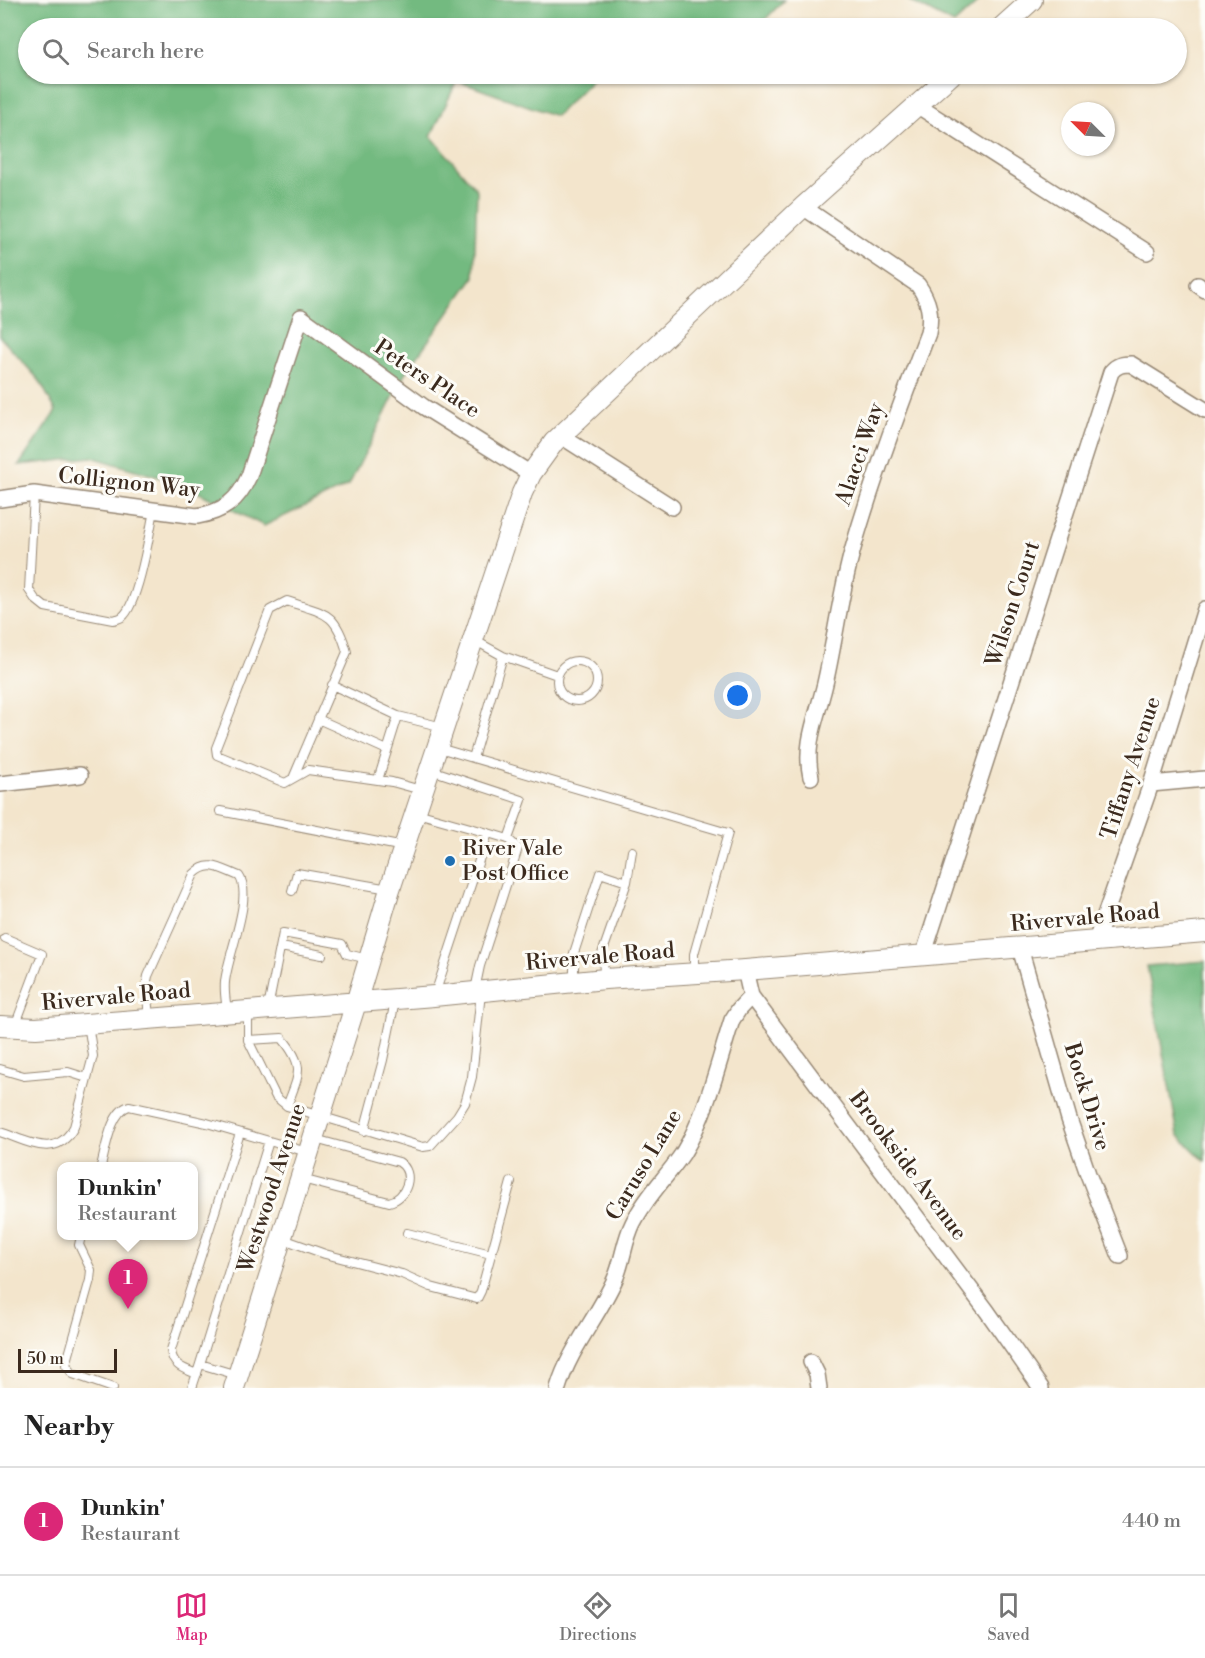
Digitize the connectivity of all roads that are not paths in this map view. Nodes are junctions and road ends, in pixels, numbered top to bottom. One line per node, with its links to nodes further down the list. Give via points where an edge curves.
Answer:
1 (1032, 0): 2 (street)
2 (1012, 18)
3 (941, 84): 4 (street, Westwood Avenue)
4 (918, 106): 5 (street, Westwood Avenue); 6 (street)
5 (803, 207): 9 (street, Westwood Avenue); 29 (street, Alacci Way, via 918,285 930,308 931,320 891,428 839,602 824,691 809,743 807,763)
6 (1147, 252)
7 (301, 317): 10 (street, Peters Place, via 424,406); 14 (street, Collignon Way, via 249,476 239,495 212,514 197,516)
8 (1205, 410): 50 (street, Wilson Court, via 1131,364 1111,372)
9 (561, 436): 10 (street, Westwood Avenue); 13 (street)
10 (531, 474): 16 (street, Westwood Avenue)
11 (34, 494): 12 (street, Collignon Way); 14 (street, Collignon Way); 14 (lane, via 30,590 35,599 45,606 113,620 122,618 128,610 141,572)
12 (0, 498)
13 (672, 507)
14 (154, 510)
15 (1205, 609): 33 (street, Tiffany Avenue)
16 (473, 639): 17 (lane); 22 (street, Westwood Avenue)
17 (503, 656): 18 (lane); 25 (lane)
18 (557, 675): 18 (lane, via 558,687 571,700 589,698 597,686 596,672 579,660 566,663)
19 (332, 685): 20 (lane); 21 (lane); 28 (lane, via 347,652 341,632 329,615 287,601 270,610 216,752 281,782)
20 (398, 716): 22 (lane); 24 (lane)
21 (318, 719): 24 (lane); 28 (lane)
22 (444, 727): 23 (street, Westwood Avenue)
23 (437, 747): 25 (lane); 26 (street, Westwood Avenue)
24 (387, 750): 31 (lane)
25 (473, 758): 55 (lane, via 728,833 694,954)
26 (430, 770): 34 (street, Westwood Avenue); 38 (lane, via 522,800)
27 (80, 775): 32 (street)
28 (294, 776): 31 (lane, via 308,770)
29 (811, 777)
30 (1205, 779): 33 (street)
31 (378, 780): 34 (lane)
32 (0, 784)
33 (1151, 784): 46 (street, Tiffany Avenue)
34 (423, 790): 36 (street, Westwood Avenue)
35 (220, 811): 39 (lane)
36 (416, 813): 37 (lane); 39 (street, Westwood Avenue)
37 (488, 833): 38 (lane); 59 (lane)
38 (508, 839): 58 (lane, via 518,848 480,966)
39 (404, 847): 42 (street, Westwood Avenue)
40 (632, 851): 41 (lane)
41 (627, 882): 56 (lane, via 602,954); 57 (lane, via 600,873 574,953)
42 (390, 889): 43 (lane, via 297,873); 53 (street, Westwood Avenue)
43 (292, 891)
44 (1205, 932): 46 (street, Rivervale Road)
45 (5, 938): 68 (lane, via 42,954)
46 (1096, 941): 48 (street, Rivervale Road)
47 (280, 947): 49 (lane, via 283,933 342,944); 51 (lane); 63 (lane)
48 (1020, 948): 50 (street, Rivervale Road); 86 (street, Bock Drive, via 1069,1119)
49 (347, 954): 52 (lane); 53 (lane)
50 (924, 954): 54 (street, Rivervale Road)
51 (322, 955)
52 (337, 958)
53 (369, 960): 62 (street, Westwood Avenue)
54 (745, 970): 55 (street, Rivervale Road); 60 (street, Brookside Avenue)
55 (694, 973): 56 (street, Rivervale Road)
56 (605, 979): 57 (street, Rivervale Road)
57 (574, 982): 58 (street, Rivervale Road)
58 (478, 992): 59 (street, Rivervale Road); 74 (lane, via 472,1077 457,1116 430,1146)
59 (434, 996): 61 (street, Rivervale Road)
60 (751, 996): 93 (street, Caruso Lane, via 732,1020 696,1128 632,1225 616,1278 570,1356); 95 (street, Brookside Avenue)
61 (396, 999): 62 (street, Rivervale Road); 74 (lane)
62 (356, 1002): 63 (street, Rivervale Road); 73 (street, Westwood Avenue)
63 (268, 1009): 64 (street, Rivervale Road)
64 (248, 1011): 65 (street, Rivervale Road); 69 (lane)
65 (227, 1012): 66 (street, Rivervale Road); 66 (lane, via 224,984 243,903 243,885 239,876 209,865 194,874 148,976)
66 (150, 1018): 67 (street, Rivervale Road)
67 (87, 1023): 68 (street, Rivervale Road); 71 (lane, via 93,1056)
68 (7, 1027)
69 (248, 1041): 72 (lane, via 276,1097); 72 (lane, via 282,1038 295,1055 299,1073)
70 (0, 1069): 71 (lane, via 24,1076 68,1072)
71 (87, 1077): 75 (lane, via 74,1127 63,1142 46,1146)
72 (287, 1106): 73 (lane)
73 (321, 1116): 74 (lane); 78 (street, Westwood Avenue)
74 (364, 1131)
75 (0, 1132)
76 (240, 1133): 77 (lane); 79 (lane, via 129,1106 114,1119); 89 (lane, via 171,1350 177,1366)
77 (269, 1141): 78 (lane); 88 (lane)
78 (311, 1146): 80 (street, Westwood Avenue); 80 (lane, via 399,1162 407,1171 405,1190 396,1201 389,1202)
79 (102, 1162)
80 (300, 1179): 83 (street, Westwood Avenue)
81 (510, 1182): 85 (lane)
82 (407, 1233): 85 (lane)
83 (281, 1239): 85 (lane, via 477,1299); 90 (street, Westwood Avenue)
84 (80, 1240): 91 (lane, via 78,1245 91,1270 90,1280 66,1365 73,1374)
85 (491, 1254)
86 (1120, 1256)
87 (811, 1362): 94 (street)
88 (200, 1364): 89 (lane); 90 (lane)
89 (197, 1374): 92 (lane)
90 (236, 1382)
91 (113, 1388)
92 (192, 1388)
93 (558, 1388)
94 (819, 1388)
95 (1041, 1388)

